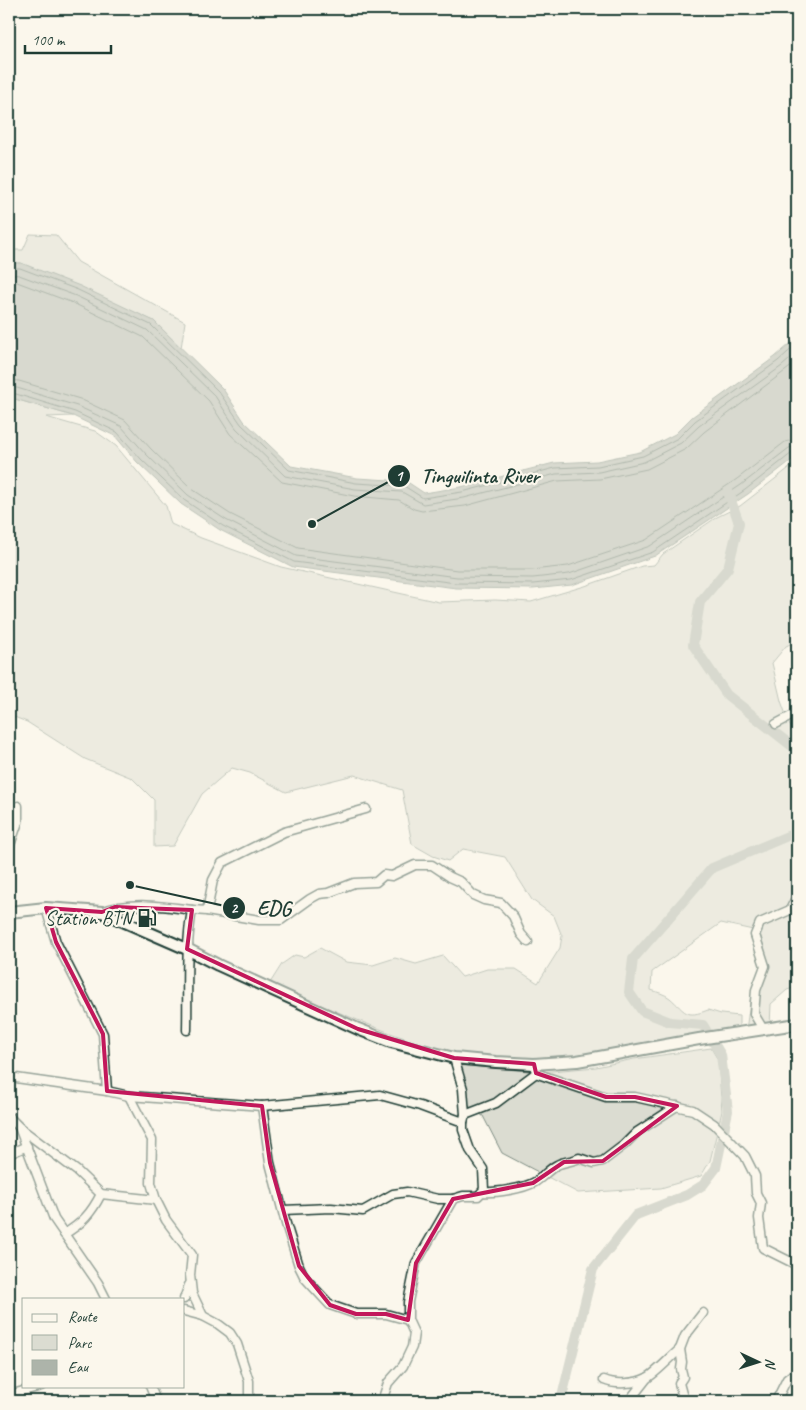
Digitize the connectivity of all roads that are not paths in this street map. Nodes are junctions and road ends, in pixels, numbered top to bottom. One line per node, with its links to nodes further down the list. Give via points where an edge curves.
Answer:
1 (797, 713): 2 (street)
2 (776, 724)
3 (18, 806): 5 (street, via 18,822)
4 (366, 809): 9 (street, via 284,832 222,863 213,880)
5 (9, 848)
6 (797, 896): 15 (street, via 790,910 760,923 755,935 765,966 756,990 754,1014)
7 (46, 908): 10 (highway); 11 (highway); 20 (street, via 56,942 103,1034)
8 (192, 910): 9 (street); 11 (street, via 167,906 114,907); 13 (street)
9 (207, 911): 12 (street, via 259,920 281,920 319,894 354,882 376,882 384,875 392,876 415,865 432,864 461,882 473,895 501,903)
10 (9, 912)
11 (102, 912): 13 (highway)
12 (528, 942)
13 (187, 949): 16 (street); 17 (highway, via 358,1029 391,1042)
14 (797, 1024): 15 (highway)
15 (763, 1029): 18 (highway)
16 (187, 1030)
17 (454, 1058): 18 (highway); 25 (street, via 463,1090)
18 (535, 1068): 23 (street, via 606,1097 635,1097); 25 (street, via 496,1103)
19 (9, 1077): 20 (street)
20 (107, 1091): 21 (street)
21 (129, 1096): 22 (street); 32 (street, via 152,1140 151,1183)
22 (262, 1106): 25 (street, via 380,1095); 33 (street, via 270,1163)
23 (677, 1106): 29 (street, via 636,1132 603,1161 594,1163 579,1158 558,1164 532,1183 496,1193); 35 (street, via 693,1110 714,1124 745,1156 755,1176 756,1193 761,1203 759,1218 763,1248)
24 (9, 1116): 26 (street)
25 (464, 1119): 29 (street, via 465,1140 483,1169 485,1182)
26 (19, 1127): 27 (street); 30 (street)
27 (27, 1146): 28 (street); 34 (street, via 54,1219)
28 (9, 1154)
29 (482, 1192): 31 (street, via 478,1196)
30 (102, 1194): 32 (street); 34 (street, via 92,1212)
31 (453, 1199): 33 (street, via 407,1192 393,1194 362,1210); 42 (street, via 416,1263 408,1302)
32 (156, 1200): 36 (street, via 166,1220 192,1255)
33 (283, 1210): 42 (street, via 299,1266 305,1278 330,1305 356,1314 386,1314)
34 (64, 1234): 37 (street)
35 (797, 1265)
36 (191, 1281): 38 (street); 41 (street, via 192,1292)
37 (106, 1298)
38 (184, 1298)
39 (185, 1311): 41 (street)
40 (703, 1313): 43 (street, via 685,1336)
41 (203, 1316): 51 (street, via 230,1333 237,1344 249,1381)
42 (408, 1320): 52 (street, via 414,1333 411,1352 388,1383)
43 (680, 1349): 45 (street); 54 (street, via 683,1377 680,1382)
44 (797, 1371): 55 (street, via 786,1379)
45 (647, 1378): 46 (street, via 612,1383); 53 (street)
46 (604, 1380)
47 (34, 1388): 49 (street)
48 (151, 1388): 50 (street)
49 (9, 1395)
50 (156, 1401)
51 (249, 1401)
52 (382, 1401)
53 (629, 1401)
54 (684, 1401)
55 (776, 1401)

